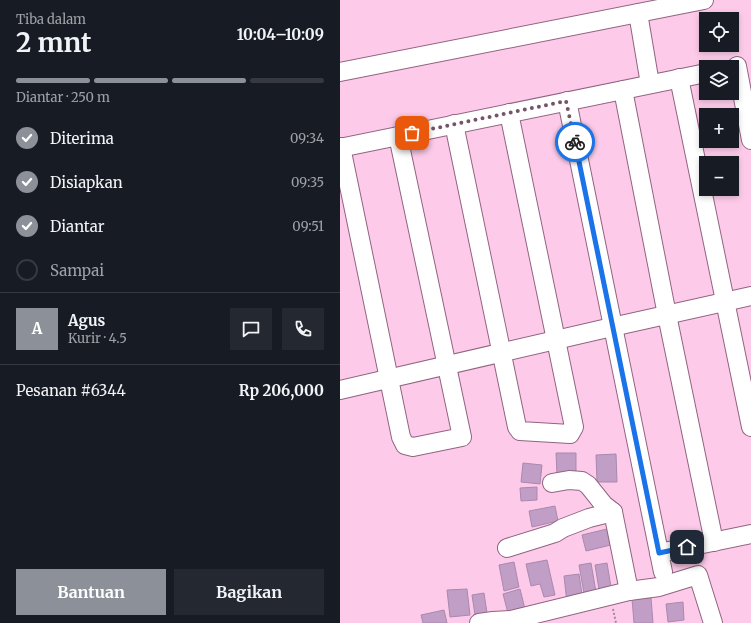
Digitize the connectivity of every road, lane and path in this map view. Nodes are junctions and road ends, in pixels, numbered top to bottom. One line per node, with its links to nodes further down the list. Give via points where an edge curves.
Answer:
1 (704, 0): 2 (street)
2 (638, 13): 4 (street); 7 (street)
3 (740, 66): 13 (street)
4 (340, 72)
5 (699, 74): 6 (street)
6 (679, 78): 7 (street); 16 (street)
7 (650, 84): 8 (street)
8 (623, 90): 9 (street); 17 (street)
9 (566, 101): 10 (street); 18 (street)
10 (509, 113): 11 (street); 19 (street)
11 (454, 124): 12 (street); 20 (street)
12 (398, 136): 14 (street); 21 (street)
13 (751, 140)
14 (340, 148): 22 (street)
15 (751, 296): 16 (street)
16 (725, 302): 17 (street); 23 (street)
17 (667, 315): 18 (street); 29 (street)
18 (612, 326): 19 (street); 31 (street)
19 (557, 340): 20 (street); 20 (street, via 574,427 570,434 520,431 516,426)
20 (502, 353): 21 (street)
21 (446, 366): 22 (street); 22 (street, via 462,437 413,447 405,445 401,438)
22 (390, 378): 24 (street)
23 (747, 385): 25 (street)
24 (340, 390)
25 (751, 427)
26 (552, 483): 27 (street, via 582,481)
27 (613, 512): 30 (street); 33 (street)
28 (751, 534): 29 (street)
29 (714, 542): 31 (street)
30 (508, 548)
31 (659, 553): 32 (street)
32 (663, 572)
33 (629, 591): 34 (street); 36 (street, via 659,587 698,575)
34 (511, 621): 35 (street)
35 (479, 623)
36 (713, 623)

